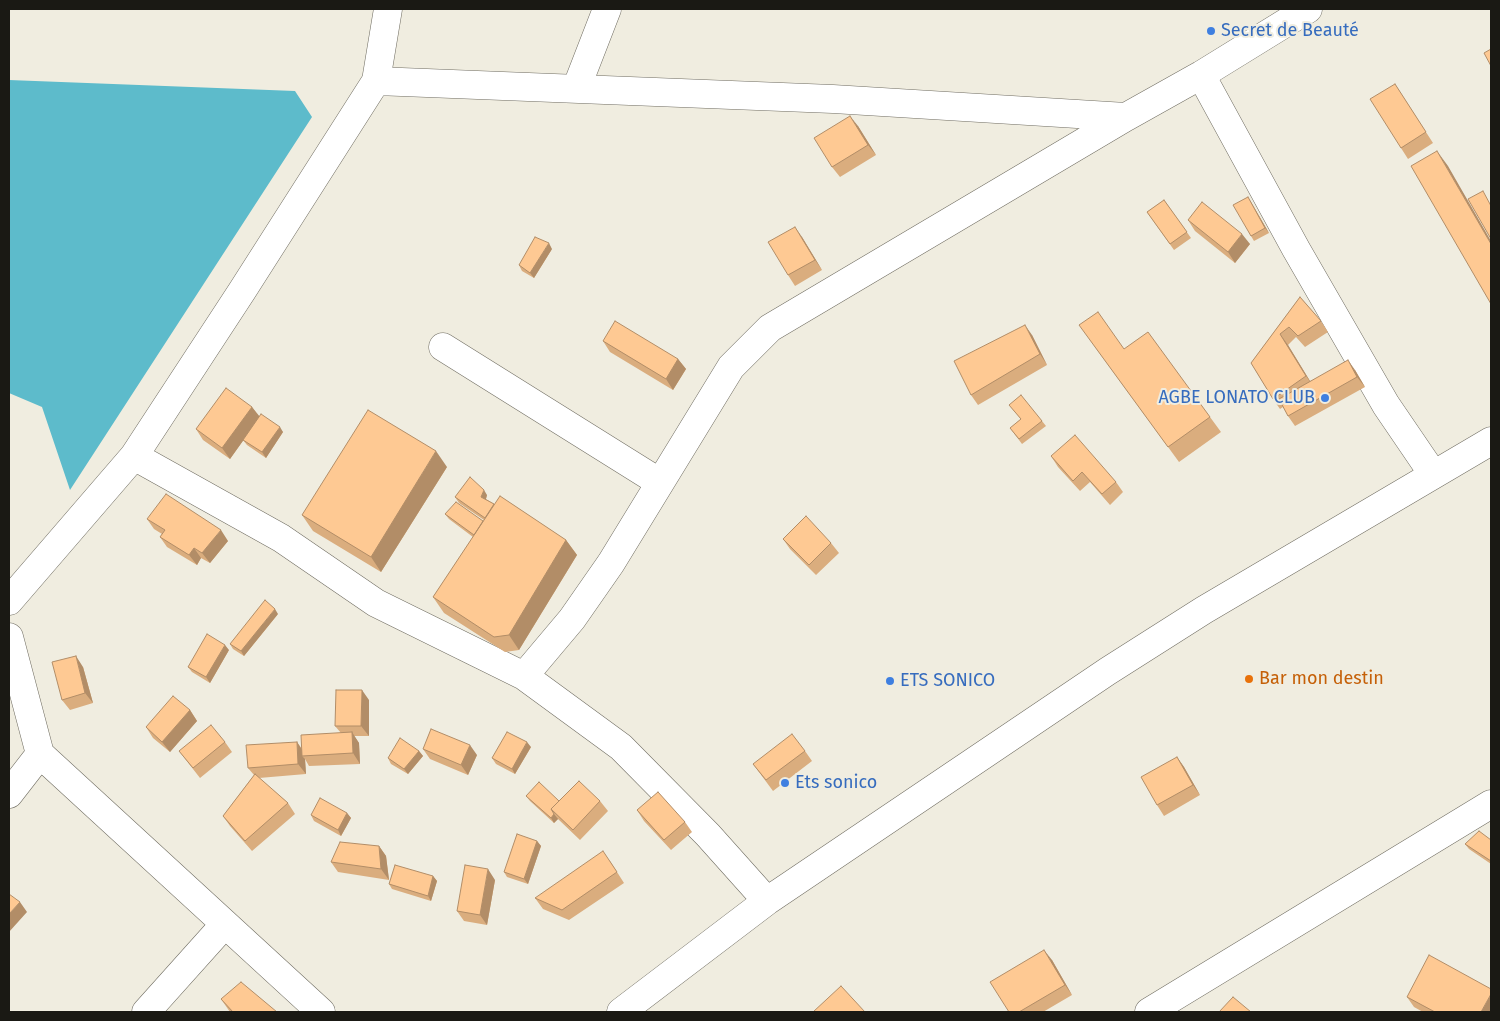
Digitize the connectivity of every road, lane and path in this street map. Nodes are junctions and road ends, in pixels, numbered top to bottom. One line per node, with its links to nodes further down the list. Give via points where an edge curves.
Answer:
1 (388, 9): 5 (street)
2 (607, 9): 6 (street)
3 (1308, 9): 4 (street)
4 (1201, 75): 7 (street); 11 (street, via 1296,249 1377,388)
5 (376, 81): 6 (street); 10 (street)
6 (576, 89): 7 (street)
7 (1126, 117): 12 (street, via 770,328 730,367)
8 (443, 348): 12 (street)
9 (1491, 441): 11 (street)
10 (134, 456): 13 (street); 15 (street, via 281,538 376,603)
11 (1433, 474): 19 (street, via 1124,661)
12 (659, 482): 15 (street, via 611,563 572,619)
13 (9, 601)
14 (9, 637): 16 (street)
15 (524, 676): 19 (street, via 621,748 708,835)
16 (40, 754): 17 (street); 20 (street)
17 (9, 794)
18 (1491, 804): 24 (street)
19 (767, 901): 23 (street)
20 (224, 925): 21 (street); 22 (street)
21 (146, 1012)
22 (321, 1012)
23 (621, 1012)
24 (1149, 1012)

